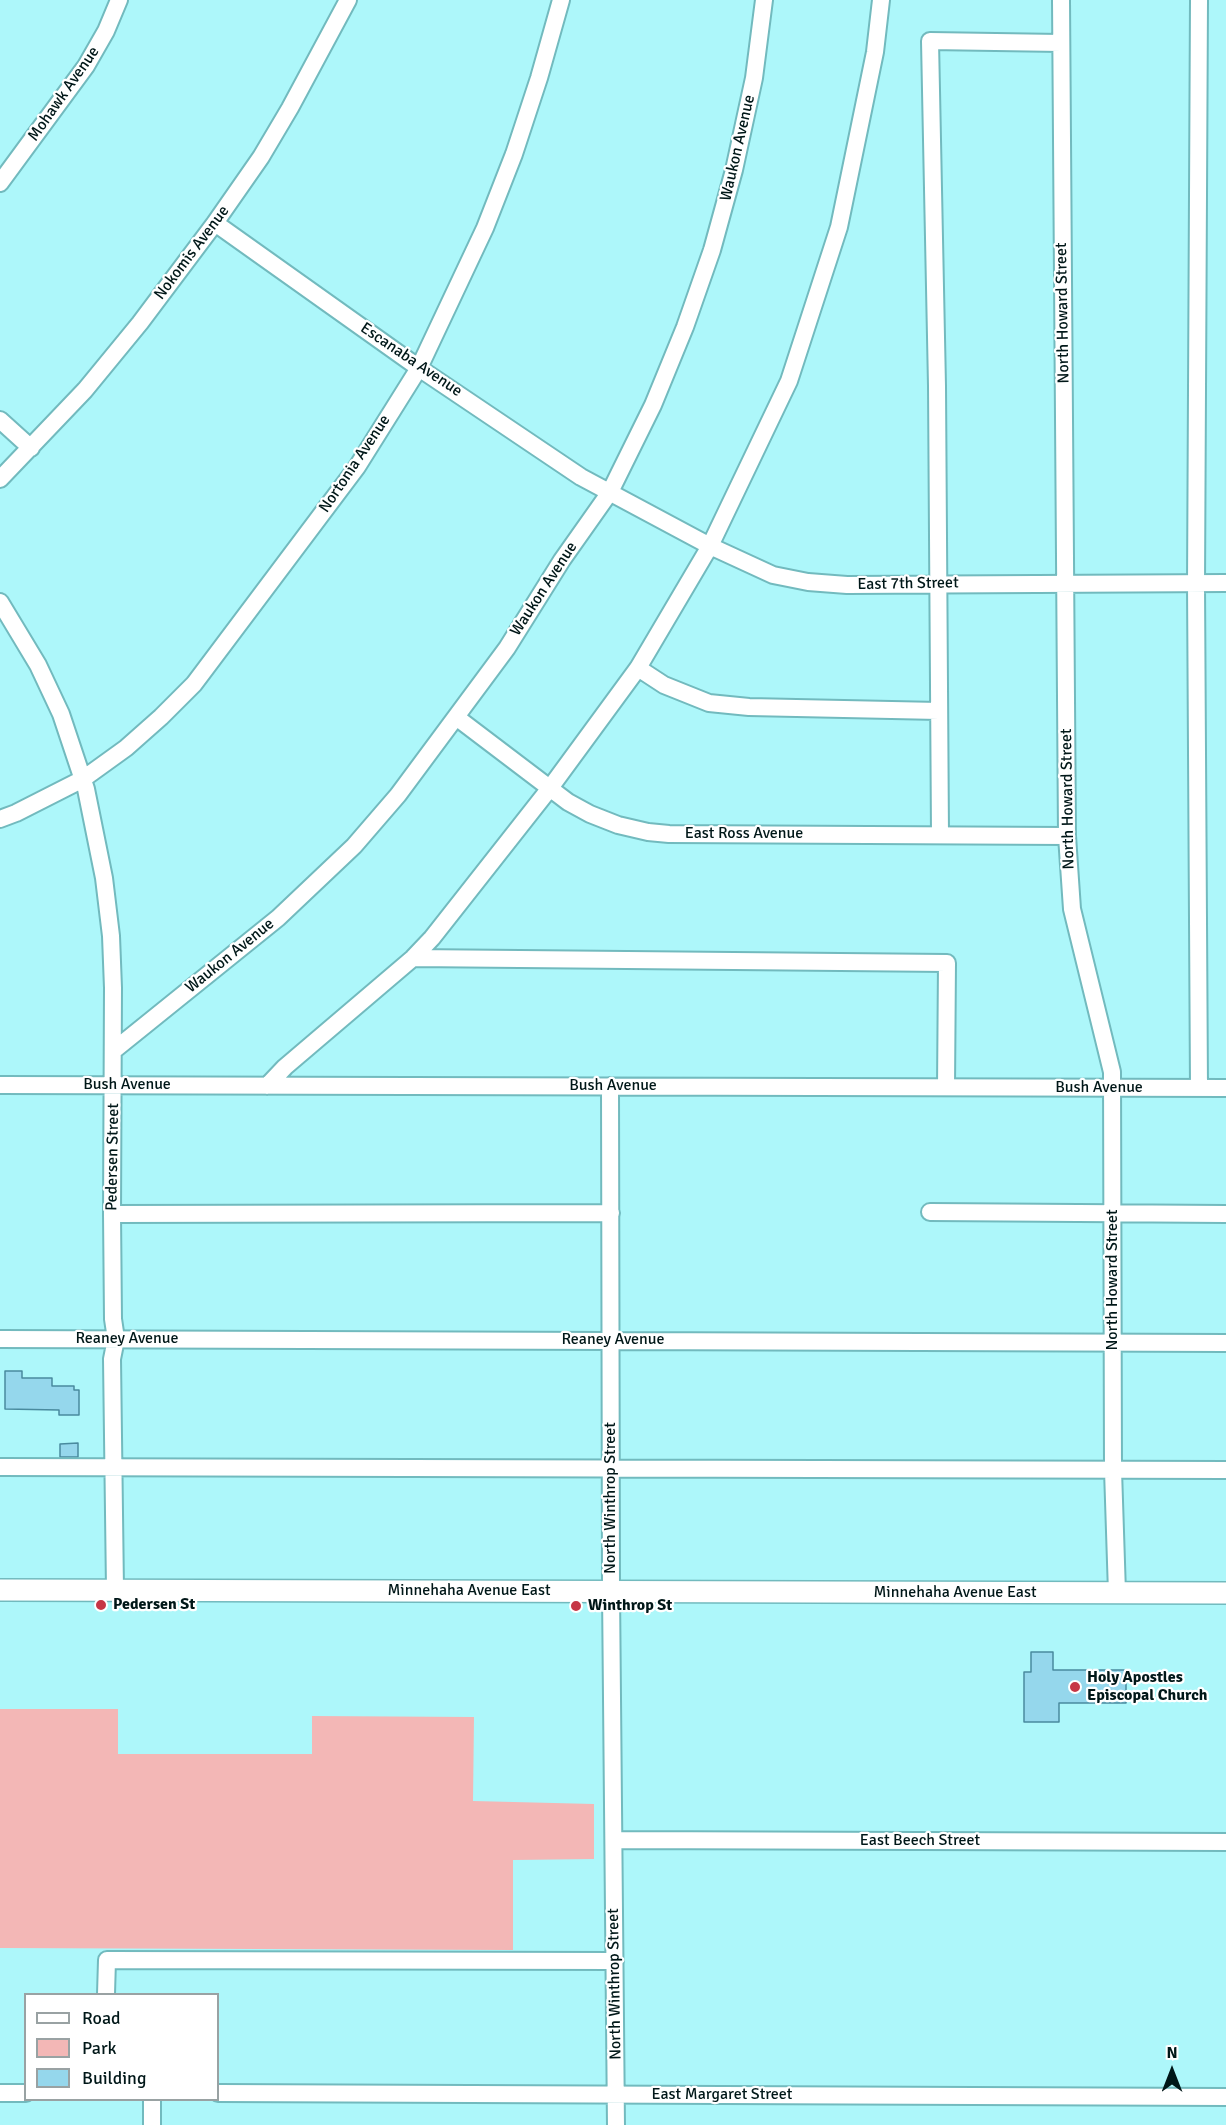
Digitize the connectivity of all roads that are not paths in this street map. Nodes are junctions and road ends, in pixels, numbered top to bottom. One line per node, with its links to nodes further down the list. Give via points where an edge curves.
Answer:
1 (119, 0): 9 (street, Mohawk Avenue, via 86,66)
2 (348, 0): 10 (street, Nokomis Avenue, via 267,148)
3 (561, 0): 11 (street, Nortonia Avenue, via 514,154 485,228)
4 (764, 0): 15 (street, Waukon Avenue, via 754,78 712,250 653,405)
5 (880, 0): 16 (street, via 875,52 836,238 789,381)
6 (1061, 0): 8 (street, North Howard Street)
7 (1198, 0): 20 (street)
8 (1061, 43): 17 (street, via 930,41); 19 (street, North Howard Street)
9 (0, 183)
10 (215, 223): 11 (street, Escanaba Avenue); 13 (street, Nokomis Avenue, via 92,382)
11 (419, 368): 15 (street, Escanaba Avenue, via 581,477); 25 (street, Nortonia Avenue, via 357,467 194,684 126,748)
12 (0, 420): 13 (street)
13 (32, 448): 14 (street, Nokomis Avenue)
14 (0, 479)
15 (610, 492): 16 (street, East 7th Street); 24 (street, Waukon Avenue, via 507,648)
16 (710, 546): 17 (street, East 7th Street, via 773,575 808,582); 22 (street)
17 (939, 583): 19 (street, East 7th Street); 23 (street)
18 (1226, 583): 20 (street, East 7th Street)
19 (1066, 584): 20 (street, East 7th Street); 29 (street, North Howard Street)
20 (1196, 584): 38 (street)
21 (0, 602): 25 (street, Pedersen Street, via 38,665 61,714)
22 (638, 668): 23 (street, via 664,685 710,703); 26 (street)
23 (939, 711): 28 (street)
24 (456, 717): 26 (street, East Ross Avenue); 31 (street, Waukon Avenue, via 398,795 319,881)
25 (83, 779): 27 (street, Nortonia Avenue); 31 (street, Pedersen Street, via 105,878 111,936)
26 (550, 788): 28 (street, East Ross Avenue, via 590,814 648,832); 30 (street)
27 (0, 819)
28 (940, 835): 29 (street, East Ross Avenue)
29 (1067, 836): 37 (street, North Howard Street, via 1072,909)
30 (413, 958): 34 (street, via 285,1066); 36 (street, via 947,963)
31 (113, 1051): 33 (street, Pedersen Street)
32 (0, 1085): 33 (street, Bush Avenue)
33 (113, 1085): 34 (street, Bush Avenue); 43 (street, Pedersen Street)
34 (267, 1086): 35 (street, Bush Avenue)
35 (610, 1086): 36 (street, Bush Avenue); 41 (street, North Winthrop Street)
36 (946, 1087): 37 (street, Bush Avenue)
37 (1113, 1088): 38 (street, Bush Avenue); 42 (street, North Howard Street)
38 (1199, 1088): 39 (street, Bush Avenue)
39 (1226, 1088)
40 (930, 1212): 42 (street)
41 (611, 1213): 43 (street); 47 (street, North Winthrop Street)
42 (1113, 1213): 44 (street); 48 (street, North Howard Street)
43 (112, 1214): 46 (street, Pedersen Street)
44 (1226, 1214)
45 (0, 1338): 46 (street, Reaney Avenue)
46 (116, 1339): 47 (street, Reaney Avenue); 51 (street, Pedersen Street, via 112,1359)
47 (611, 1340): 48 (street, Reaney Avenue); 52 (street, North Winthrop Street)
48 (1113, 1343): 49 (street, Reaney Avenue); 53 (street, North Howard Street)
49 (1226, 1343)
50 (0, 1467): 51 (street)
51 (113, 1467): 52 (street); 56 (street, Pedersen Street)
52 (612, 1468): 53 (street); 57 (street, North Winthrop Street)
53 (1113, 1470): 54 (street); 58 (street, North Howard Street)
54 (1226, 1470)
55 (0, 1590): 56 (main road, Minnehaha Avenue East)
56 (115, 1590): 57 (main road, Minnehaha Avenue East)
57 (611, 1591): 58 (main road, Minnehaha Avenue East); 60 (street, North Winthrop Street)
58 (1117, 1593): 59 (main road, Minnehaha Avenue East)
59 (1226, 1593)
60 (614, 1840): 61 (street, East Beech Street); 62 (street, North Winthrop Street)
61 (1226, 1842)
62 (615, 1961): 63 (street, via 107,1960); 67 (street, North Winthrop Street)
63 (106, 1993)
64 (0, 2093): 65 (street)
65 (24, 2093)
66 (219, 2093): 67 (street, East Margaret Street)
67 (616, 2095): 68 (street, East Margaret Street); 71 (street, North Winthrop Street)
68 (1226, 2097)
69 (152, 2101): 70 (street)
70 (152, 2125)
71 (616, 2125)

